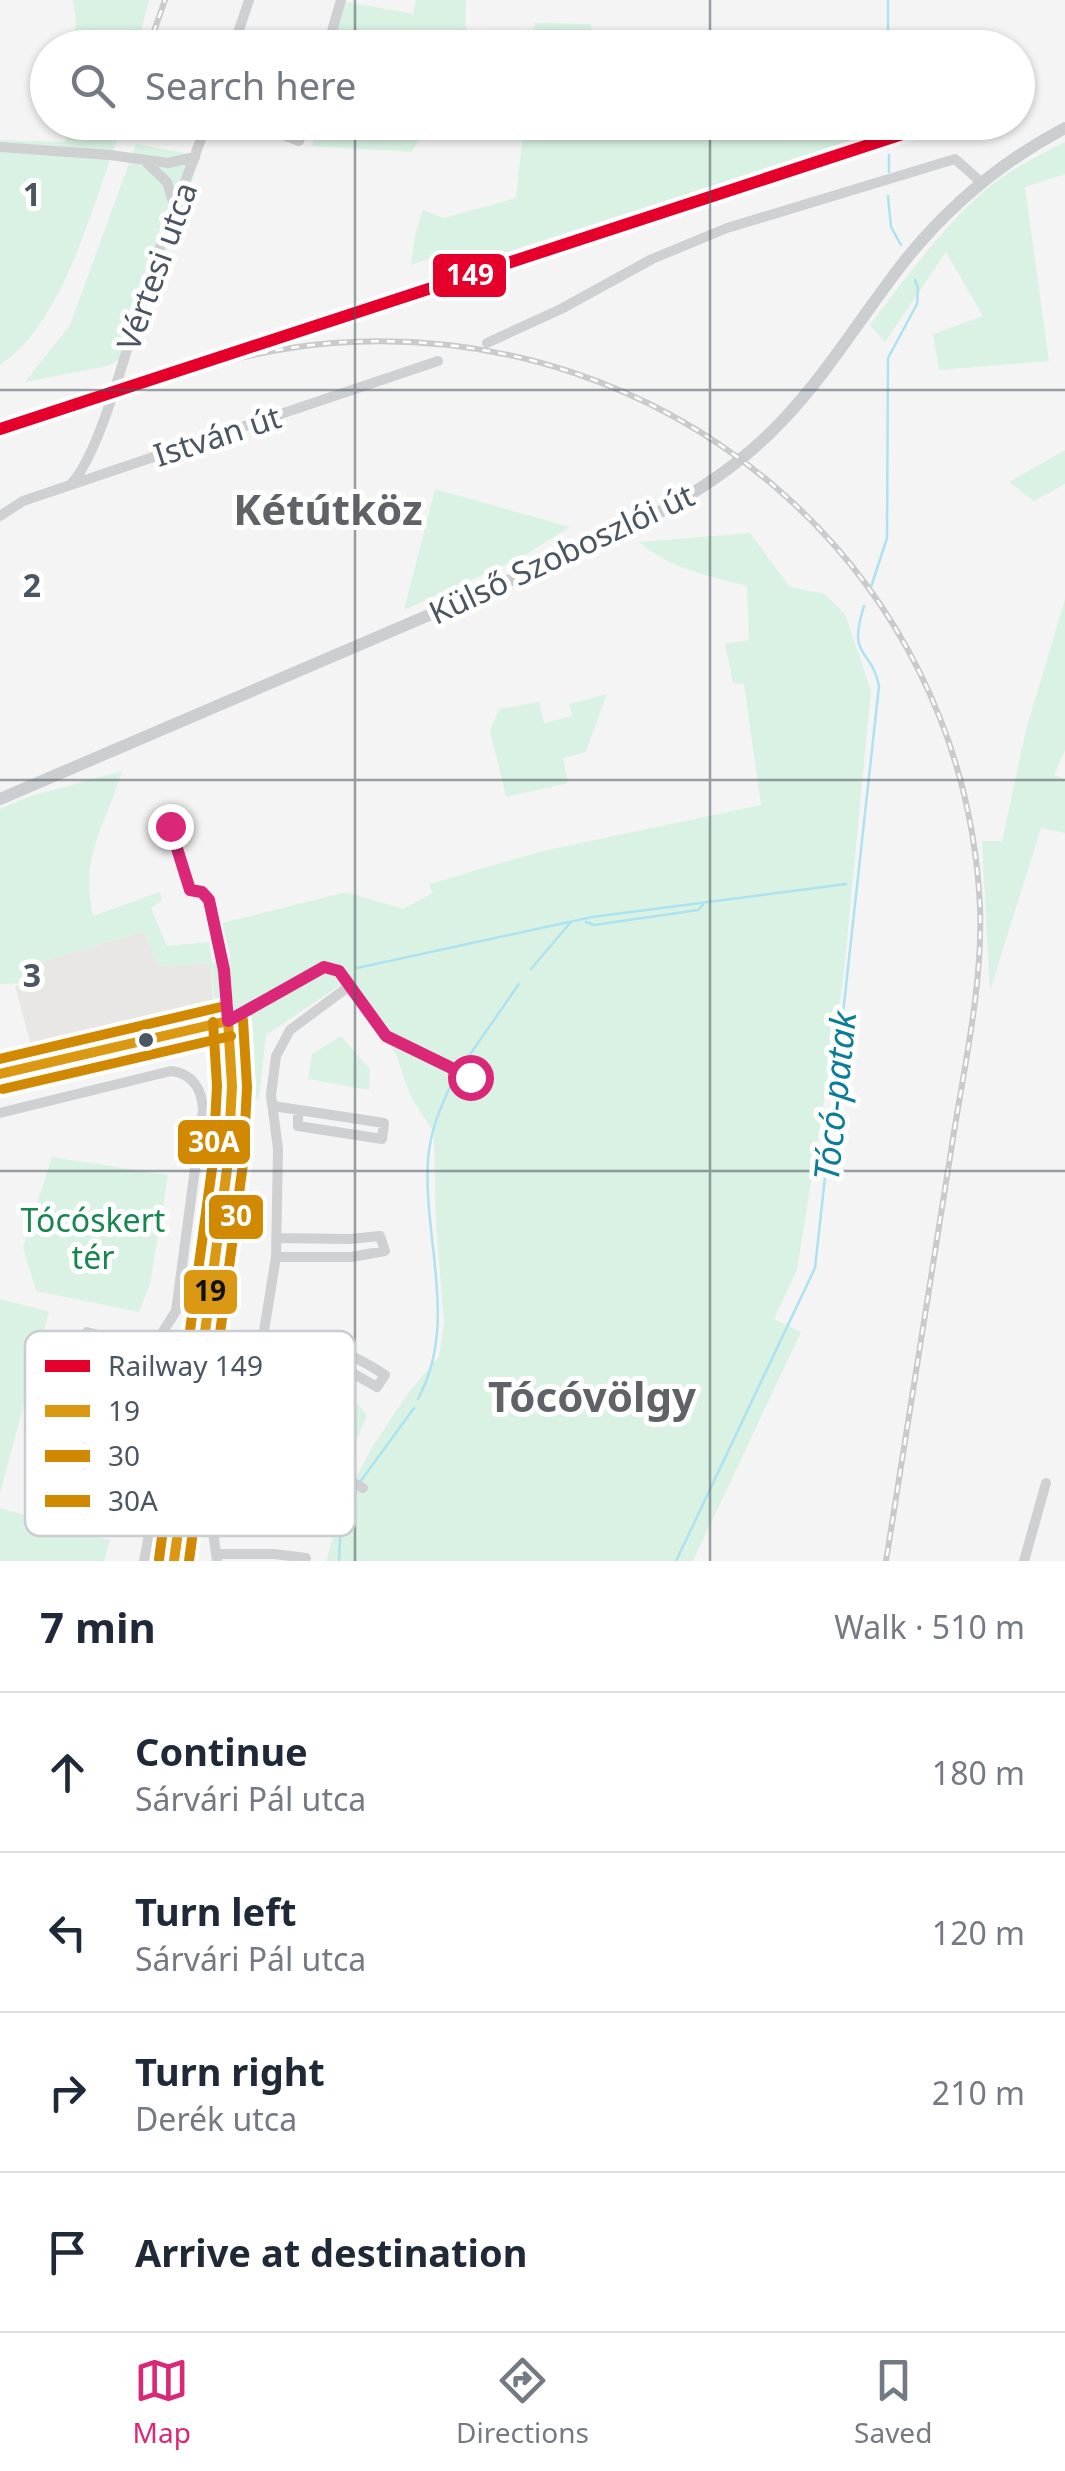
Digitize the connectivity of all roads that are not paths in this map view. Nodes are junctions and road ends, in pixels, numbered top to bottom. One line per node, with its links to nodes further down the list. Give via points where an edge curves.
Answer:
1 (249, 0): 3 (street)
2 (341, 0): 4 (street)
3 (238, 30)
4 (332, 30)
5 (1065, 128): 10 (main road, Külső Szoboszlói út)
6 (201, 140): 8 (street, Vértesi utca)
7 (0, 147): 9 (street, Vértesi utca)
8 (195, 157): 9 (street, Vértesi utca); 11 (street, Vértesi utca)
9 (141, 159): 11 (street, via 168,182)
10 (982, 182): 12 (street, via 955,159 727,228); 18 (main road, Külső Szoboszlói út, via 924,238 816,382 749,454 712,482 604,540)
11 (173, 216): 14 (street, Vértesi utca, via 96,436)
12 (487, 343)
13 (438, 361): 14 (street, István út)
14 (70, 485): 15 (street, István út)
15 (23, 501): 16 (street); 17 (street, István út)
16 (0, 505)
17 (0, 516)
18 (0, 800)
19 (165, 810): 21 (street, via 190,890 209,900)
20 (348, 987): 21 (street, via 339,971 324,967); 23 (street, via 386,1036); 24 (street, via 281,1042)
21 (228, 1021): 22 (street); 30 (street, via 228,1162)
22 (0, 1074)
23 (470, 1077)
24 (272, 1106): 25 (street); 27 (street)
25 (298, 1110): 25 (street, via 384,1122 382,1138 298,1126)
26 (0, 1113): 29 (street, via 163,1072 192,1080 203,1109 176,1311)
27 (278, 1238): 28 (street); 28 (street, via 380,1236 385,1250)
28 (276, 1257): 31 (street)
29 (163, 1331)
30 (205, 1331)
31 (264, 1331)
32 (355, 1355): 33 (street, via 385,1375 377,1386)
33 (355, 1374)
34 (355, 1483): 36 (street)
35 (1046, 1483): 44 (street)
36 (364, 1488)
37 (148, 1536): 41 (street)
38 (177, 1536): 42 (street)
39 (239, 1557): 40 (street); 43 (street, via 274,1554)
40 (216, 1558)
41 (144, 1561)
42 (174, 1561)
43 (305, 1561)
44 (1024, 1561)

